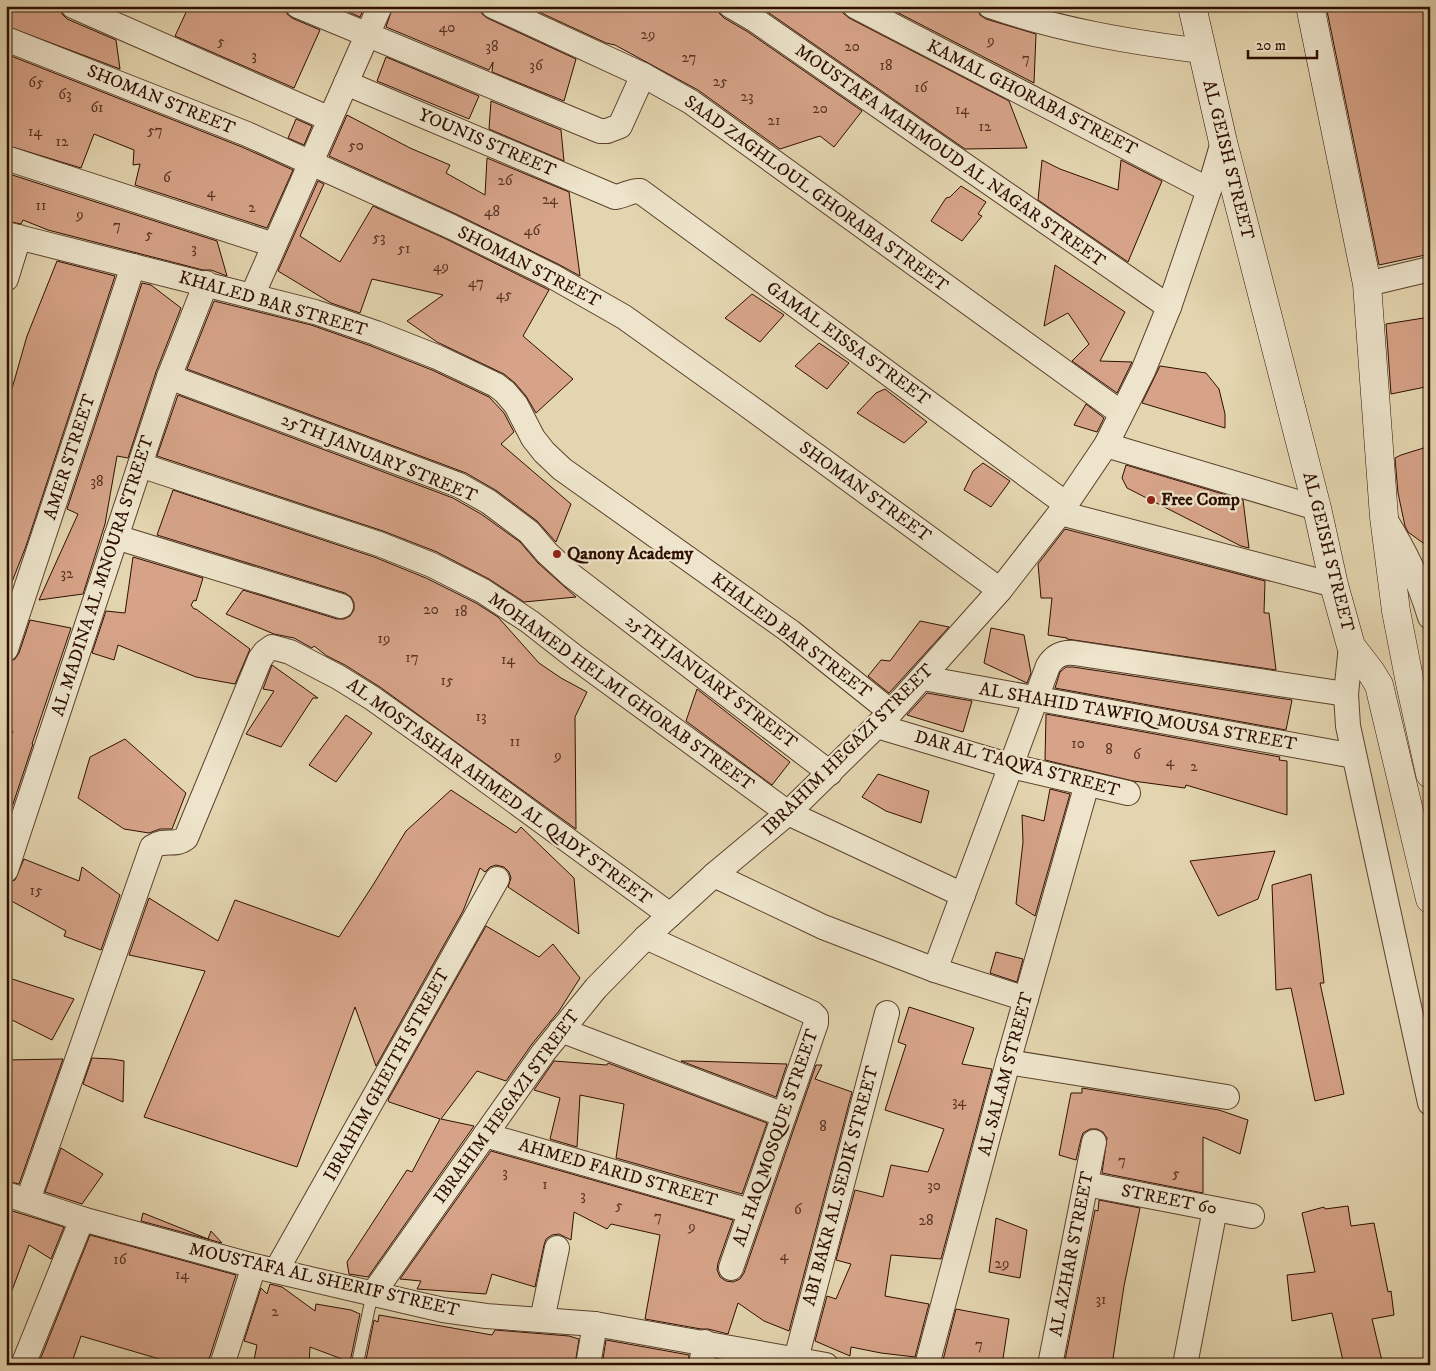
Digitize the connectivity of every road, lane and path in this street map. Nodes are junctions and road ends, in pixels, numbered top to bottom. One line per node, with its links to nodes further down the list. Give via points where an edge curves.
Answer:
1 (73, 6): 15 (street)
2 (298, 6): 10 (street)
3 (380, 6): 10 (street)
4 (493, 6): 13 (street, SAAD ZAGHLOUL GHORABA STREET)
5 (731, 6): 29 (street, MOUSTAFA MAHMOUD AL NAGAR STREET)
6 (855, 6): 19 (street, KAMAL GHORABA STREET)
7 (990, 6): 12 (street, via 1079,31)
8 (1192, 6): 12 (main road, AL GEISH STREET)
9 (1310, 6): 27 (main road)
10 (368, 35): 13 (street, via 600,131 620,126); 14 (street)
11 (6, 39): 18 (street, SHOMAN STREET)
12 (1202, 51): 16 (main road, AL GEISH STREET)
13 (643, 75): 31 (street, SAAD ZAGHLOUL GHORABA STREET, via 691,102)
14 (346, 83): 15 (street); 20 (street, YOUNIS STREET, via 615,197)
15 (330, 119): 18 (street)
16 (1223, 142): 19 (street, IBRAHIM HEGAZI STREET); 35 (main road, AL GEISH STREET)
17 (6, 158): 22 (street)
18 (311, 162): 22 (street); 39 (street, SHOMAN STREET, via 552,276 624,317)
19 (1209, 190): 29 (street, IBRAHIM HEGAZI STREET)
20 (628, 193): 34 (street, GAMAL EISSA STREET, via 640,191)
21 (13, 236): 23 (street, KHALED BAR STREET); 25 (street)
22 (274, 245): 28 (street)
23 (133, 266): 26 (street, KHALED BAR STREET); 43 (street, AMER STREET)
24 (1430, 269): 27 (street)
25 (6, 279)
26 (206, 283): 28 (street, KHALED BAR STREET); 30 (street, AL MADINA AL MNOURA STREET)
27 (1367, 284): 36 (main road)
28 (252, 296): 47 (street, KHALED BAR STREET, via 315,312 376,333 496,385 516,405 544,452 562,469 790,632)
29 (1169, 307): 31 (street, IBRAHIM HEGAZI STREET)
30 (169, 377): 33 (street, AL MADINA AL MNOURA STREET); 50 (street, 25TH JANUARY STREET, via 459,485 489,502 529,532 571,575)
31 (1121, 413): 32 (street, IBRAHIM HEGAZI STREET)
32 (1106, 445): 34 (street, IBRAHIM HEGAZI STREET); 35 (street)
33 (140, 465): 37 (street, AL MADINA AL MNOURA STREET); 54 (street, MOHAMED HELMI GHORAB STREET, via 379,544 432,565 483,591 530,622)
34 (1063, 508): 38 (street); 39 (street, IBRAHIM HEGAZI STREET)
35 (1317, 508): 38 (main road, AL GEISH STREET)
36 (1384, 517): 41 (street, via 1416,575); 51 (main road, via 1396,611)
37 (116, 537): 40 (street); 55 (street, AL MADINA AL MNOURA STREET)
38 (1334, 585): 42 (main road, AL GEISH STREET)
39 (1000, 590): 44 (street, IBRAHIM HEGAZI STREET)
40 (341, 606)
41 (1430, 617)
42 (1351, 646): 45 (street, AL GEISH STREET); 59 (main road, via 1379,685)
43 (6, 649)
44 (923, 678): 46 (street, AL SHAHID TAWFIQ MOUSA STREET); 47 (street, IBRAHIM HEGAZI STREET)
45 (1346, 694): 46 (street, via 1066,653 1058,655 1048,666); 48 (street, AL GEISH STREET)
46 (1036, 699): 48 (street, AL SHAHID TAWFIQ MOUSA STREET); 49 (street)
47 (884, 719): 49 (street, DAR AL TAQWA STREET); 50 (street, IBRAHIM HEGAZI STREET)
48 (1354, 756): 68 (street, AL GEISH STREET)
49 (1011, 766): 52 (street, DAR AL TAQWA STREET); 58 (street)
50 (830, 773): 54 (street, IBRAHIM HEGAZI STREET)
51 (1430, 774)
52 (1087, 784): 53 (street, DAR AL TAQWA STREET); 63 (street, AL SALAM STREET)
53 (1128, 794)
54 (788, 814): 56 (street, IBRAHIM HEGAZI STREET); 58 (street, MOHAMED HELMI GHORAB STREET)
55 (6, 870)
56 (714, 875): 60 (street, IBRAHIM HEGAZI STREET); 62 (street, via 823,927)
57 (497, 880): 80 (street, IBRAHIM GHEITH STREET)
58 (963, 895): 62 (street)
59 (1430, 899)
60 (670, 915): 61 (street, IBRAHIM HEGAZI STREET); 73 (street, AL MOSTASHAR AHMED AL QADY STREET, via 372,698 290,652 272,647 260,659 186,838 178,843 159,842 152,847)
61 (646, 937): 65 (street, IBRAHIM HEGAZI STREET, via 596,988); 69 (street, AL HAQ MOSQUE STREET, via 815,1015 816,1023)
62 (935, 970): 63 (street)
63 (1026, 999): 66 (street, AL SALAM STREET)
64 (887, 1013): 85 (street, ABI BAKR AL SEDIK STREET)
65 (561, 1030): 69 (street); 70 (street, IBRAHIM HEGAZI STREET)
66 (1008, 1062): 67 (street); 91 (street, AL SALAM STREET)
67 (1227, 1097)
68 (1430, 1103)
69 (784, 1115): 75 (street, AL HAQ MOSQUE STREET)
70 (485, 1135): 75 (street, AHMED FARID STREET); 81 (street, IBRAHIM HEGAZI STREET)
71 (1094, 1142): 72 (street, AL AZHAR STREET)
72 (1086, 1184): 74 (street, STREET 60); 92 (street, AL AZHAR STREET)
73 (17, 1197): 77 (street, MOUSTAFA AL SHERIF STREET)
74 (1215, 1209): 76 (street, STREET 60); 93 (street)
75 (750, 1211): 79 (street, AL HAQ MOSQUE STREET)
76 (1252, 1216)
77 (82, 1219): 80 (street, MOUSTAFA AL SHERIF STREET); 87 (street)
78 (557, 1248): 82 (street)
79 (731, 1268)
80 (265, 1269): 81 (street, MOUSTAFA AL SHERIF STREET); 88 (street, IBRAHIM GHEITH STREET)
81 (372, 1295): 82 (street, MOUSTAFA AL SHERIF STREET, via 443,1310); 89 (lane)
82 (542, 1320): 83 (street, MOUSTAFA AL SHERIF STREET)
83 (595, 1324): 84 (street, MOUSTAFA AL SHERIF STREET); 90 (street)
84 (703, 1354): 85 (street, MOUSTAFA AL SHERIF STREET)
85 (796, 1359): 86 (street, MOUSTAFA AL SHERIF STREET)
86 (822, 1364)
87 (23, 1365)
88 (222, 1365)
89 (357, 1365)
90 (588, 1365)
91 (927, 1365)
92 (1050, 1365)
93 (1185, 1365)

